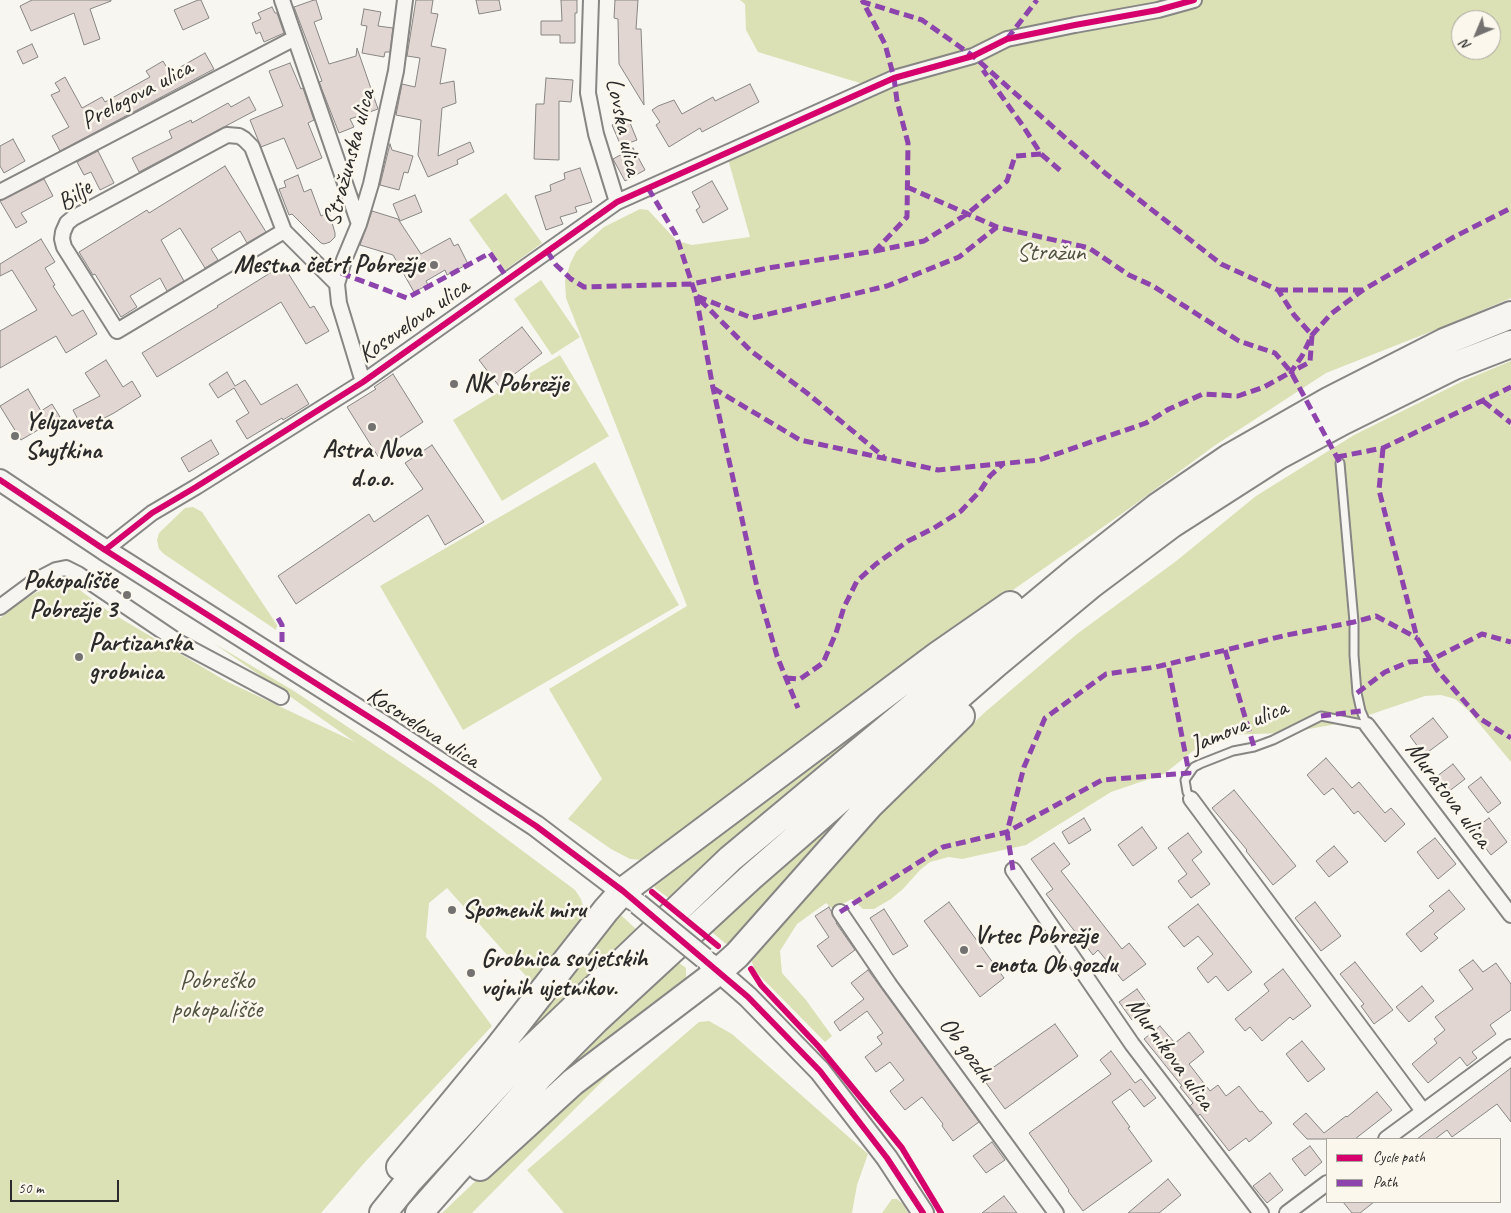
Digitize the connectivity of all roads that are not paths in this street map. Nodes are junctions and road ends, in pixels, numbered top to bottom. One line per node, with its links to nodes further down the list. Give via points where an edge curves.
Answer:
1 (282, 0): 5 (street)
2 (405, 0): 8 (street, Stražunska ulica, via 396,70)
3 (591, 0): 7 (street, Lovska ulica, via 588,94 596,134)
4 (1194, 0): 7 (street, Kosovelova ulica, via 1006,40 973,56 894,78)
5 (295, 38): 6 (street, Prelogova ulica); 8 (street)
6 (0, 192)
7 (617, 202): 13 (street, Kosovelova ulica)
8 (359, 224): 10 (street, Stražunska ulica)
9 (284, 232): 9 (street, Bilje, via 252,147 239,136 227,135 73,218 67,223 62,239 116,331); 10 (street, Bilje)
10 (337, 284): 13 (street, Stražunska ulica, via 339,303)
11 (1511, 315): 17 (highway, via 1435,346 1330,400 1230,458 1157,507)
12 (1511, 344): 19 (highway, via 1454,366 1278,456 1165,530 1092,584)
13 (363, 382): 16 (street, Kosovelova ulica, via 152,513)
14 (1340, 463): 21 (lane, via 1357,693 1360,711)
15 (0, 480): 16 (street, Kosovelova ulica)
16 (105, 550): 24 (street, Kosovelova ulica, via 536,826)
17 (1077, 570): 24 (highway, via 1028,592 938,655); 32 (highway, via 730,859 524,1056)
18 (0, 607): 20 (street, via 36,581 66,568 180,643)
19 (997, 662): 27 (highway, via 978,700 870,805 737,955); 33 (highway, via 751,876 596,1020 541,1075)
20 (281, 697)
21 (1367, 725): 22 (lane, Jamova ulica, via 1321,716 1273,740 1200,764 1185,780); 26 (street, Muratova ulica)
22 (1191, 799): 29 (street, Jamova ulica)
23 (1013, 870): 37 (street, Murnikova ulica, via 1132,1044)
24 (630, 897): 27 (street, Kosovelova ulica, bridge); 32 (highway, via 606,910 398,1169)
25 (840, 912): 36 (street, Ob gozdu)
26 (1511, 915)
27 (712, 965): 34 (highway, via 573,1082 443,1203); 35 (street, Kosovelova ulica, via 820,1071 887,1158)
28 (1511, 1047): 29 (street)
29 (1424, 1111): 30 (street)
30 (1387, 1138)
31 (1326, 1184): 38 (street)
32 (382, 1213)
33 (419, 1213)
34 (424, 1213)
35 (923, 1213)
36 (1056, 1213)
37 (1261, 1213)
38 (1287, 1213)

